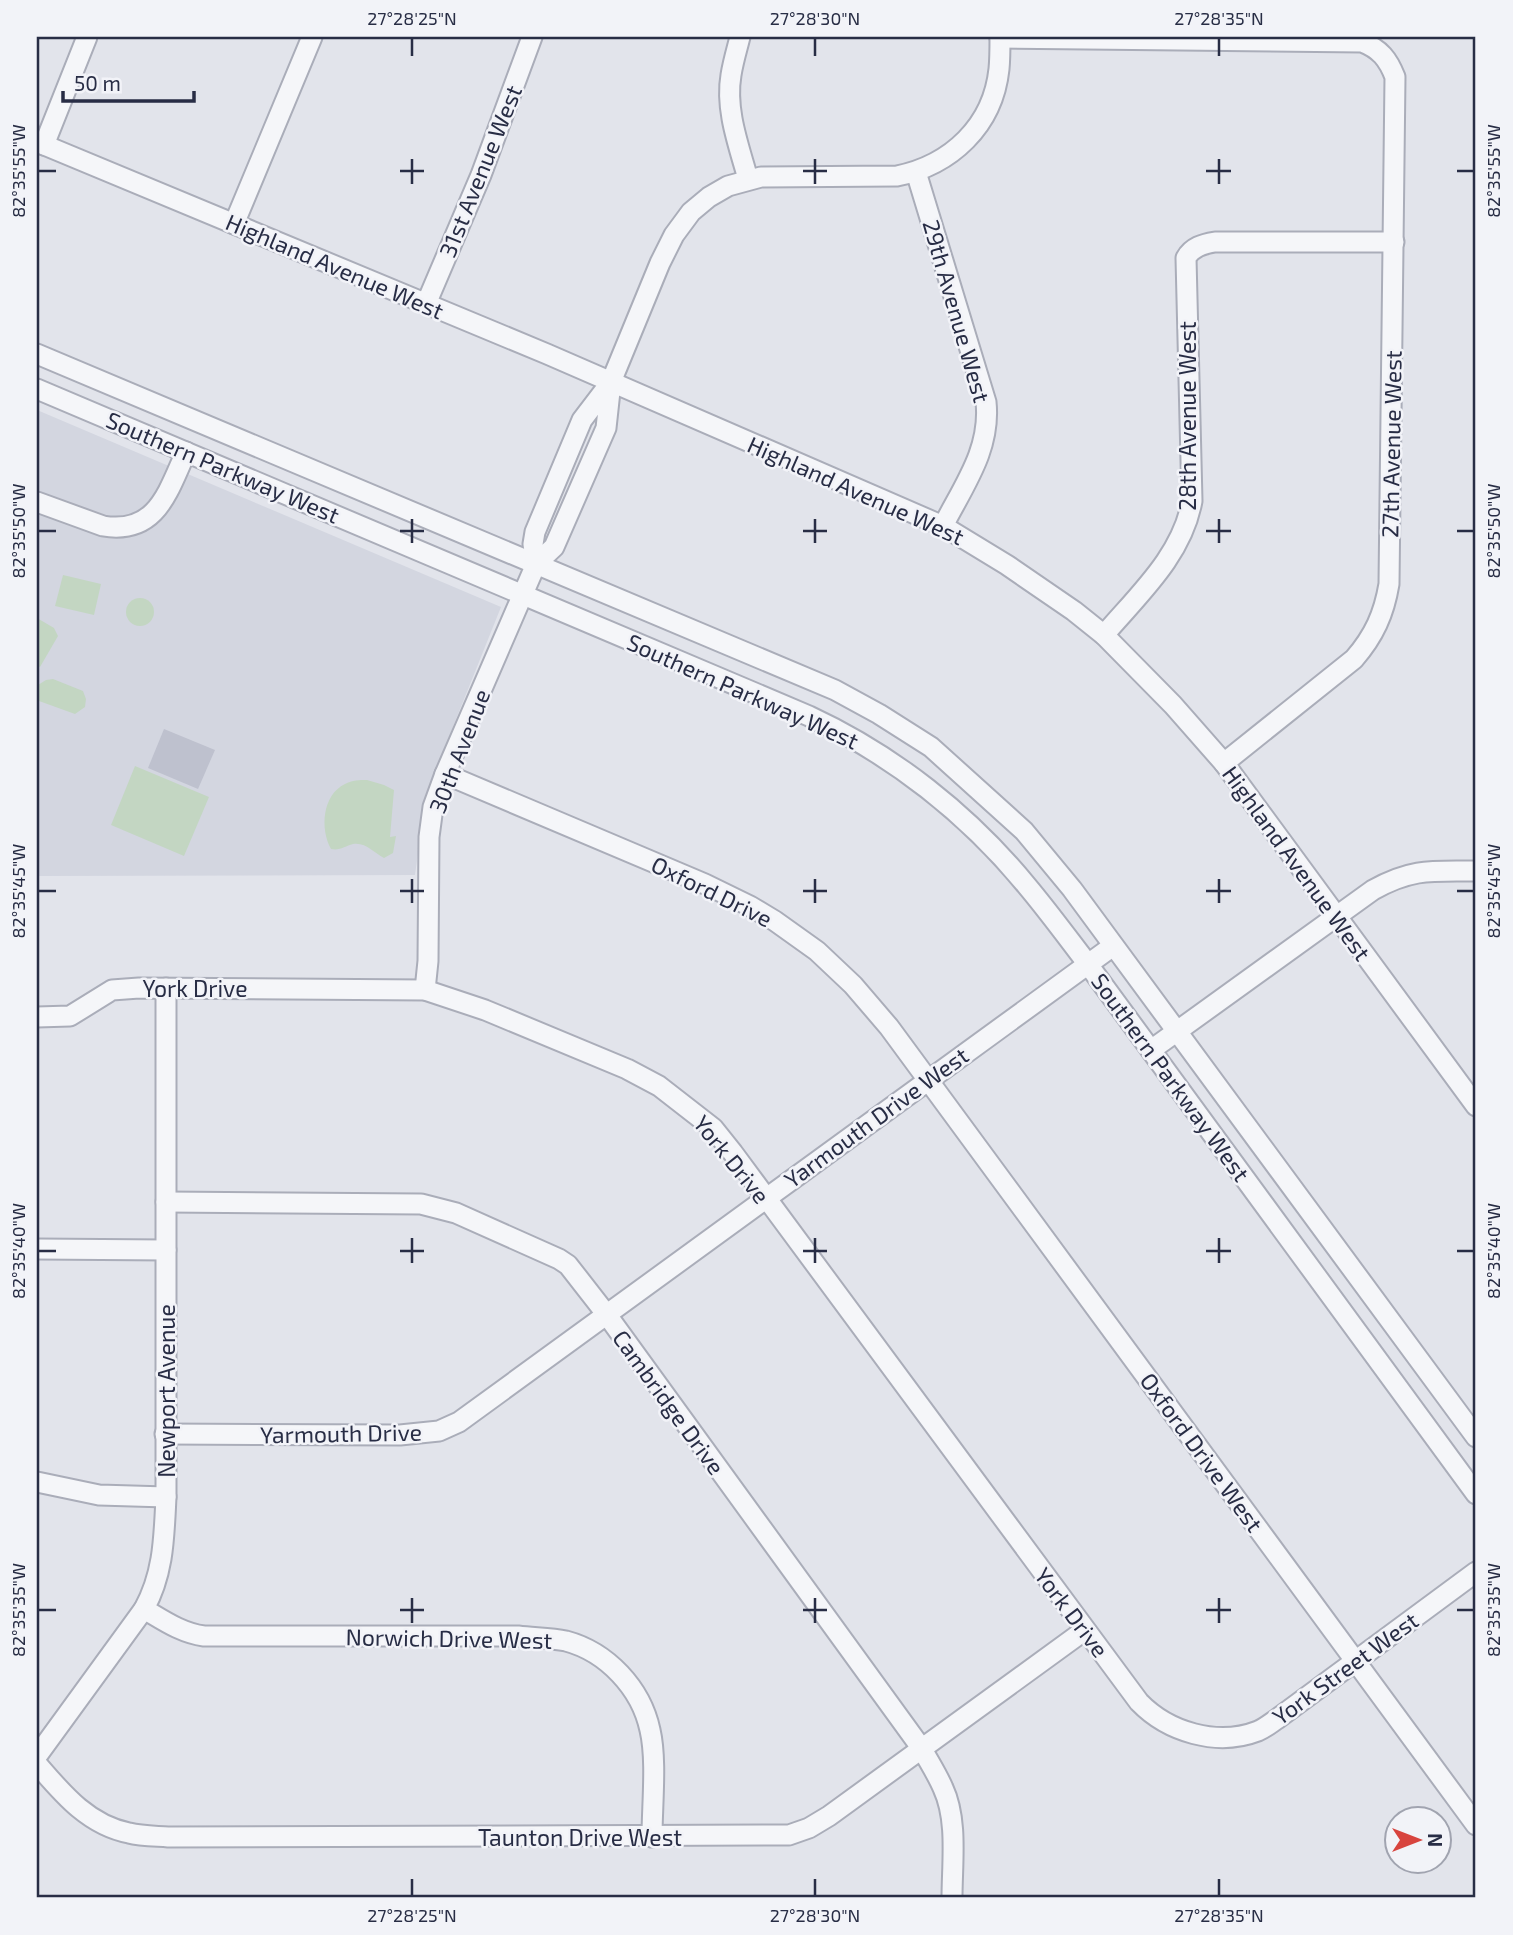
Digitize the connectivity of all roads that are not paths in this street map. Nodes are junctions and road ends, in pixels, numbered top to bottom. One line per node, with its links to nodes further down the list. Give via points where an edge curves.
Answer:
1 (87, 37): 6 (street)
2 (312, 37): 9 (street)
3 (532, 37): 11 (street, 31st Avenue West, via 481,175)
4 (740, 37): 8 (street, via 730,98)
5 (1000, 38): 7 (street, via 998,77 983,117 955,151); 10 (street, 27th Avenue West, via 1362,42 1374,47 1384,55 1395,77)
6 (40, 143): 9 (street, Highland Avenue West)
7 (916, 172): 8 (street); 17 (street, 29th Avenue West, via 988,419 983,446)
8 (748, 179): 13 (street, via 709,197 674,235)
9 (234, 224): 11 (street, Highland Avenue West)
10 (1394, 242): 20 (street, 28th Avenue West, via 1215,242 1189,253 1189,515 1171,555); 21 (street, 27th Avenue West, via 1386,605 1379,625 1354,659)
11 (426, 303): 13 (street, Highland Avenue West)
12 (37, 354): 18 (street, Southern Parkway West)
13 (611, 382): 17 (street, Highland Avenue West); 18 (street, via 582,420 535,532)
14 (37, 389): 15 (street, Southern Parkway West)
15 (186, 452): 16 (street, via 160,506 134,524 103,526); 19 (street, Southern Parkway West)
16 (40, 504)
17 (943, 526): 20 (street, Highland Avenue West, via 1007,565)
18 (536, 564): 19 (street, 30th Avenue); 25 (street, Southern Parkway West, via 835,690 912,734 1024,831)
19 (523, 593): 22 (street, 30th Avenue); 26 (street, Southern Parkway West, via 850,735 894,763 988,844)
20 (1104, 635): 21 (street, Highland Avenue West)
21 (1224, 763): 24 (street, Highland Avenue West)
22 (445, 774): 28 (street, 30th Avenue, via 433,807 429,837); 32 (street, Oxford Drive, via 705,884 775,921 853,985)
23 (1476, 871): 24 (street, via 1410,873 1373,890)
24 (1336, 917): 30 (street); 33 (street, Highland Avenue West)
25 (1113, 946): 26 (street, Yarmouth Drive West); 30 (street, Southern Parkway West)
26 (1087, 963): 31 (street, Southern Parkway West); 32 (street, Yarmouth Drive West)
27 (166, 988): 28 (street, York Drive); 29 (street, York Drive, via 112,990 70,1016); 35 (street, Newport Avenue)
28 (425, 990): 34 (street, York Drive, via 485,1010 659,1086 713,1128)
29 (37, 1017)
30 (1177, 1033): 31 (street); 40 (street, Southern Parkway West)
31 (1151, 1050): 42 (street, Southern Parkway West)
32 (928, 1079): 34 (street, Yarmouth Drive West); 47 (street, Oxford Drive West)
33 (1476, 1106)
34 (765, 1198): 38 (street, Yarmouth Drive West); 46 (street, York Drive)
35 (166, 1202): 37 (street, Newport Avenue); 38 (street, Cambridge Drive, via 398,1203 441,1208 559,1259)
36 (37, 1249): 37 (street)
37 (166, 1250): 39 (street, Newport Avenue)
38 (607, 1315): 39 (street, Yarmouth Drive, via 481,1408 439,1431 400,1435); 49 (street, Cambridge Drive)
39 (165, 1434): 43 (street, Newport Avenue)
40 (1476, 1437)
41 (37, 1482): 43 (street, via 99,1495)
42 (1476, 1494)
43 (166, 1497): 45 (street, Newport Avenue, via 162,1560)
44 (1476, 1572): 47 (street, York Street West)
45 (144, 1609): 50 (street, Newport Avenue); 53 (street, Norwich Drive West, via 177,1629 204,1636 517,1636 585,1648 621,1674 646,1715 652,1741)
46 (1085, 1630): 48 (street, York Drive, via 1147,1711 1171,1726); 49 (street, Taunton Drive West)
47 (1356, 1661): 48 (street, York Street West, via 1258,1731 1233,1737); 52 (street, Oxford Drive West)
48 (1204, 1736)
49 (922, 1749): 53 (street, Taunton Drive West, via 829,1816 789,1835); 54 (street, Cambridge Drive, via 949,1807)
50 (37, 1756)
51 (37, 1764): 53 (street, Taunton Drive West, via 75,1806 107,1827 130,1834)
52 (1476, 1825)
53 (652, 1837)
54 (952, 1898)

